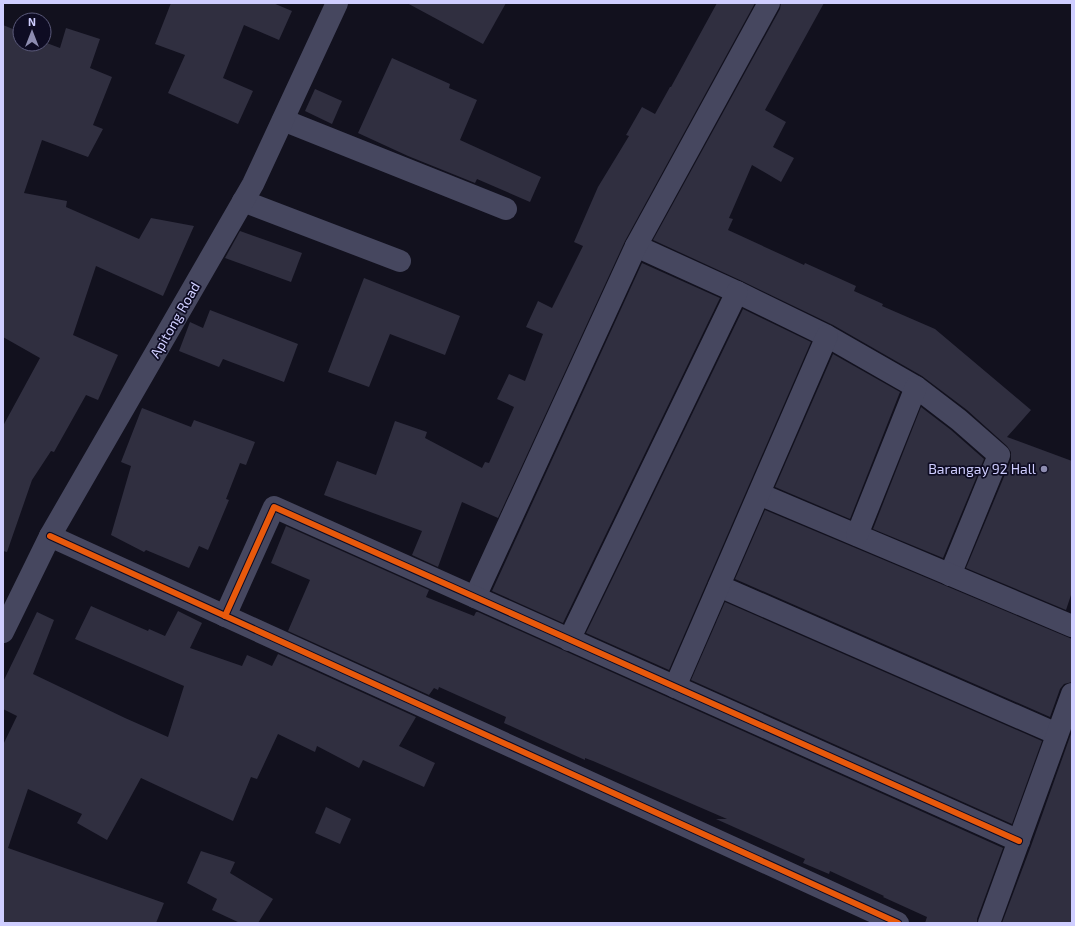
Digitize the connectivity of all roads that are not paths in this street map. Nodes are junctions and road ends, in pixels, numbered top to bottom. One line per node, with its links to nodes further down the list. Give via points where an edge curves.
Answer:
1 (337, 3): 3 (street, Apitong Road)
2 (770, 3): 6 (street)
3 (283, 120): 4 (street, Apitong Road); 5 (street)
4 (243, 201): 7 (street); 13 (street, Apitong Road)
5 (506, 209)
6 (636, 246): 8 (street); 16 (street)
7 (400, 261)
8 (737, 292): 9 (street); 20 (street)
9 (827, 336): 10 (street); 11 (street)
10 (916, 387): 12 (street); 14 (street, via 999,455)
11 (758, 494): 12 (street); 15 (street)
12 (857, 535): 14 (street)
13 (50, 536): 17 (street); 19 (street, Apitong Road)
14 (950, 575): 18 (street)
15 (719, 586): 21 (street); 23 (street)
16 (475, 597): 17 (street, via 274,507); 20 (street)
17 (225, 616): 25 (street)
18 (1072, 626)
19 (3, 632)
20 (569, 640): 21 (street)
21 (675, 687): 24 (street)
22 (1072, 694): 23 (street)
23 (1057, 734): 24 (street)
24 (1018, 841): 26 (street)
25 (898, 923)
26 (989, 923)

